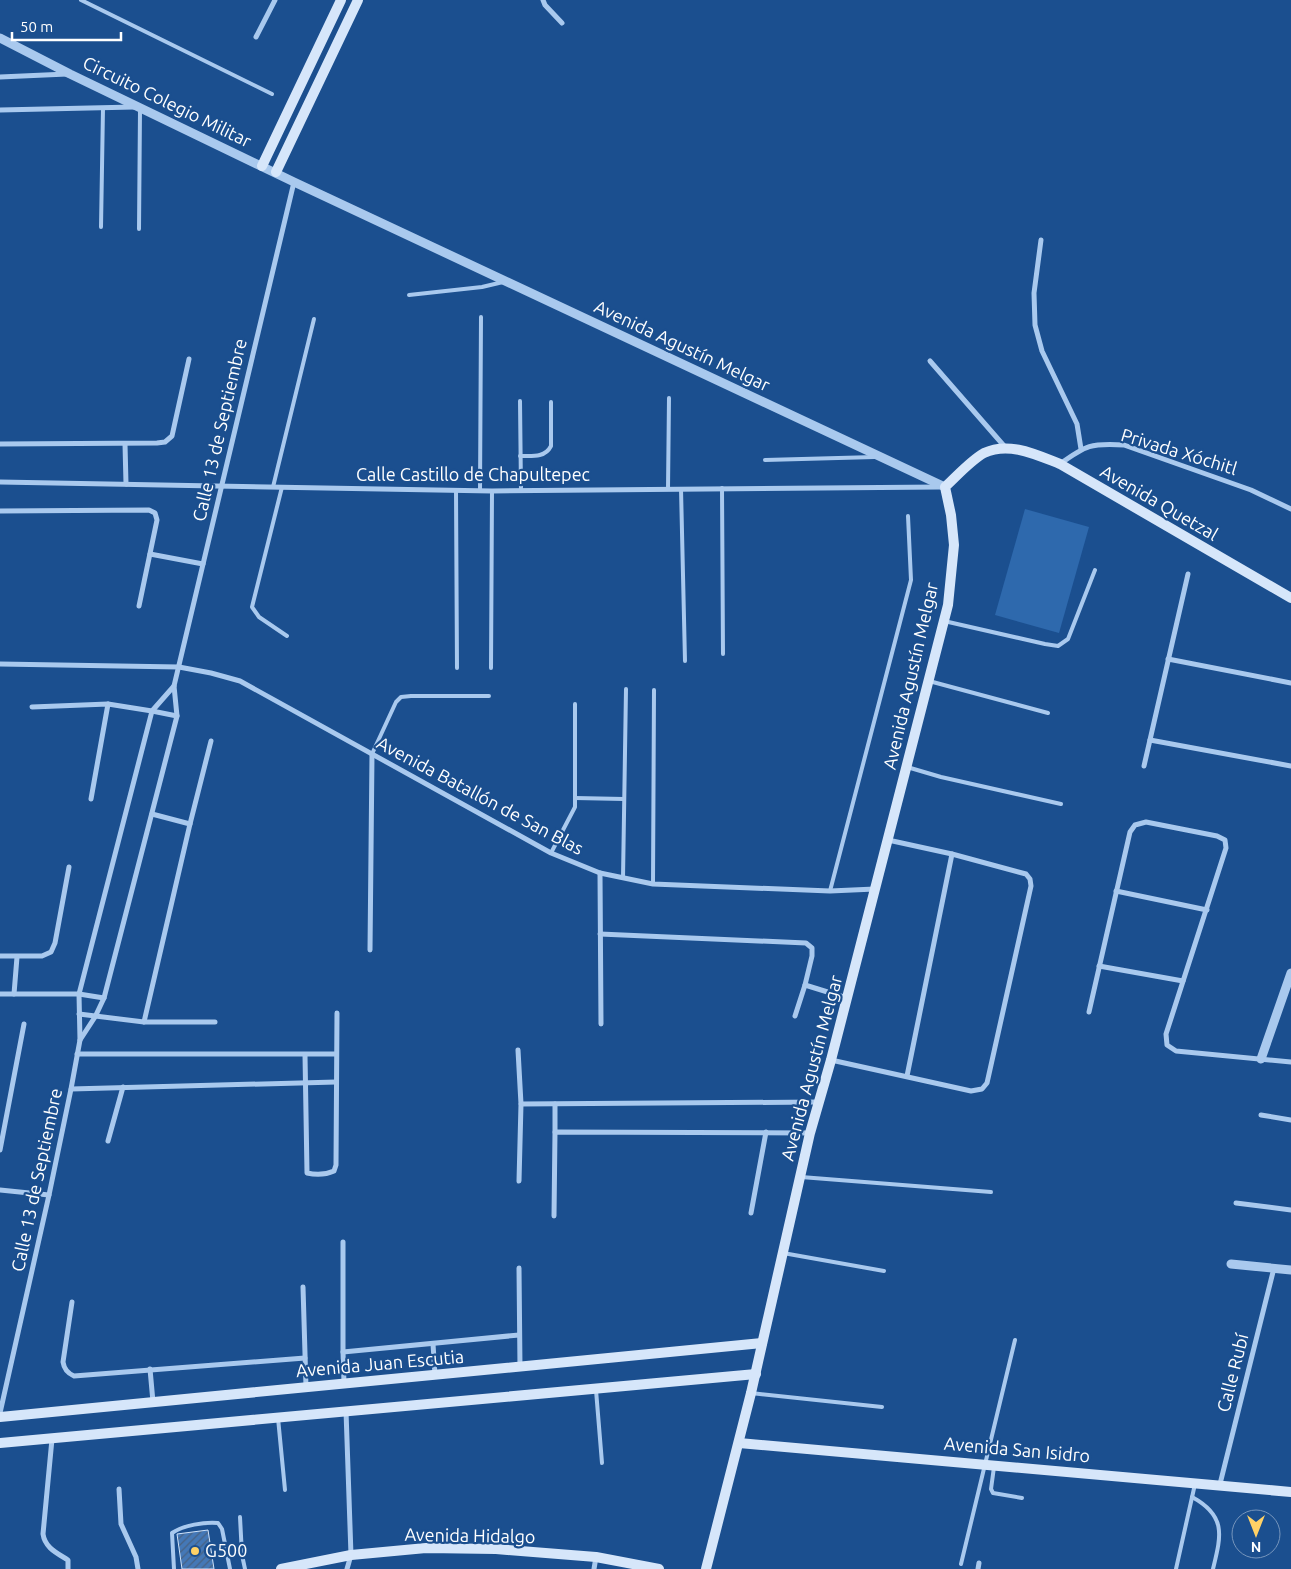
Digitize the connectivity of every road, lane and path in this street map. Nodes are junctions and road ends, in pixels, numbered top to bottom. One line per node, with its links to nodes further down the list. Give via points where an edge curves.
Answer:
1 (81, 0): 11 (lane)
2 (274, 0): 7 (street)
3 (341, 0): 15 (main road)
4 (358, 0): 16 (main road)
5 (543, 0): 6 (street)
6 (562, 23)
7 (256, 37)
8 (0, 38): 9 (street, Circuito Colegio Militar)
9 (70, 74): 10 (street); 12 (street, Circuito Colegio Militar)
10 (0, 77)
11 (272, 94)
12 (140, 107): 13 (street); 15 (street, Circuito Colegio Militar); 19 (lane)
13 (103, 108): 14 (street); 18 (lane)
14 (0, 110)
15 (262, 166): 16 (street, Circuito Colegio Militar)
16 (276, 172): 17 (street, Circuito Colegio Militar)
17 (294, 182): 21 (street, Avenida Agustín Melgar); 40 (street, Calle 13 de Septiembre)
18 (101, 227)
19 (139, 229)
20 (1042, 240): 33 (street, via 1034,293 1035,324 1042,352 1077,424)
21 (507, 282): 22 (lane); 35 (street, Avenida Agustín Melgar)
22 (409, 295)
23 (480, 317): 48 (lane)
24 (314, 319): 41 (lane)
25 (189, 359): 31 (street, via 172,436 165,442)
26 (930, 361): 32 (street)
27 (669, 398): 45 (lane)
28 (520, 401): 34 (lane)
29 (551, 402): 34 (lane, via 551,446 548,452)
30 (0, 444): 31 (street)
31 (125, 444): 39 (street)
32 (1006, 448): 37 (main road, Avenida Quetzal, via 1031,452); 43 (main road, Avenida Quetzal, via 985,453)
33 (1081, 449): 37 (street, Privada Xóchitl); 51 (street, Privada Xóchitl, via 1102,444 1124,445 1251,490)
34 (520, 456): 49 (lane)
35 (879, 456): 36 (lane); 43 (street, Avenida Agustín Melgar)
36 (765, 460)
37 (1060, 464): 58 (main road, Avenida Quetzal)
38 (0, 482): 39 (street, Calle Castillo de Chapultepec)
39 (126, 484): 40 (street, Calle Castillo de Chapultepec)
40 (221, 486): 41 (street, Calle Castillo de Chapultepec); 55 (street, Calle 13 de Septiembre)
41 (273, 487): 42 (street, Calle Castillo de Chapultepec)
42 (282, 487): 47 (street, Calle Castillo de Chapultepec); 61 (lane, via 252,607 259,617)
43 (945, 487): 44 (street, Calle Castillo de Chapultepec); 60 (main road, Avenida Agustín Melgar, via 954,545)
44 (722, 488): 46 (street, Calle Castillo de Chapultepec); 62 (lane)
45 (668, 489): 46 (street, Calle Castillo de Chapultepec); 49 (street, Calle Castillo de Chapultepec)
46 (681, 489): 64 (lane)
47 (456, 490): 48 (street, Calle Castillo de Chapultepec); 67 (lane)
48 (480, 490): 50 (street, Calle Castillo de Chapultepec)
49 (521, 490): 50 (street, Calle Castillo de Chapultepec)
50 (492, 491): 68 (lane)
51 (1291, 508)
52 (0, 511): 54 (street, via 152,512 157,520)
53 (908, 516): 101 (lane, via 911,580)
54 (150, 554): 55 (street); 59 (street)
55 (203, 564): 66 (street, Calle 13 de Septiembre)
56 (1095, 570): 60 (lane, via 1068,638 1058,646)
57 (1188, 574): 63 (street)
58 (1291, 598)
59 (139, 606)
60 (944, 620): 69 (main road, Avenida Agustín Melgar)
61 (287, 636)
62 (723, 654)
63 (1168, 659): 70 (street); 81 (street)
64 (685, 661)
65 (0, 664): 66 (street, Avenida Batallón de San Blas)
66 (179, 667): 71 (street, Calle 13 de Septiembre); 83 (street, Avenida Batallón de San Blas, via 240,681)
67 (457, 668)
68 (491, 668)
69 (928, 681): 79 (lane); 86 (main road, Avenida Agustín Melgar)
70 (1291, 683)
71 (174, 686): 78 (street, Calle 13 de Septiembre); 80 (street, Calle 13 de Septiembre)
72 (626, 690): 89 (lane)
73 (654, 690): 99 (lane)
74 (489, 696): 83 (lane, via 401,697 392,709)
75 (108, 704): 77 (street); 78 (street); 87 (street)
76 (576, 704): 88 (lane)
77 (32, 706)
78 (152, 711): 80 (street); 114 (street, Calle 13 de Septiembre)
79 (1048, 714)
80 (177, 716): 91 (street, Calle 13 de Septiembre)
81 (1150, 740): 84 (street); 85 (street)
82 (211, 741): 92 (street)
83 (372, 754): 94 (street, Avenida Batallón de San Blas); 105 (street)
84 (1144, 766)
85 (1291, 766)
86 (907, 767): 90 (lane); 93 (main road, Avenida Agustín Melgar)
87 (91, 798)
88 (575, 798): 89 (lane); 94 (lane, via 575,807)
89 (624, 800): 98 (lane)
90 (1062, 804)
91 (152, 814): 92 (street); 115 (street, Calle 13 de Septiembre)
92 (190, 824): 122 (street)
93 (888, 840): 95 (street); 100 (main road, Avenida Agustín Melgar)
94 (551, 853): 97 (street, Avenida Batallón de San Blas)
95 (952, 854): 134 (street); 134 (street, via 1026,874 1031,886 987,1083 982,1090 971,1091)
96 (69, 867): 107 (street, via 56,943 51,952 42,956)
97 (600, 873): 98 (street, Avenida Batallón de San Blas); 104 (street)
98 (624, 878): 99 (street, Avenida Batallón de San Blas)
99 (653, 884): 101 (street, Avenida Batallón de San Blas)
100 (876, 889): 101 (street, Avenida Batallón de San Blas); 116 (main road, Avenida Agustín Melgar)
101 (830, 890)
102 (1116, 891): 103 (street); 103 (street, via 1130,832 1135,825 1146,822 1217,836 1225,840 1226,848); 108 (street)
103 (1207, 910): 110 (street)
104 (600, 934): 111 (street, via 806,943 812,948 812,956); 125 (street)
105 (370, 950)
106 (0, 956): 107 (street)
107 (17, 957): 113 (street)
108 (1099, 966): 110 (street); 117 (street)
109 (1291, 972): 131 (street)
110 (1183, 981): 131 (street, via 1166,1034 1167,1044 1176,1051)
111 (805, 986): 116 (street); 120 (street)
112 (0, 994): 113 (street)
113 (14, 994): 114 (street)
114 (79, 994): 115 (street); 119 (street, Calle 13 de Septiembre)
115 (104, 998): 121 (street, Calle 13 de Septiembre)
116 (847, 998): 132 (main road, Avenida Agustín Melgar)
117 (1089, 1012)
118 (337, 1013): 129 (street)
119 (79, 1014): 121 (street); 126 (street, Calle 13 de Septiembre)
120 (795, 1016)
121 (95, 1017): 122 (street); 126 (street, Calle 13 de Septiembre)
122 (144, 1022): 123 (street)
123 (215, 1022)
124 (24, 1024): 148 (street)
125 (601, 1024)
126 (80, 1040): 128 (street, Calle 13 de Septiembre)
127 (518, 1050): 140 (street)
128 (77, 1054): 130 (street); 138 (street, Calle 13 de Septiembre)
129 (336, 1054): 130 (street); 136 (street)
130 (305, 1055): 135 (street)
131 (1261, 1059): 133 (street)
132 (831, 1060): 134 (street); 139 (main road, Avenida Agustín Melgar)
133 (1291, 1062)
134 (907, 1076)
135 (306, 1082): 136 (street); 136 (street, via 306,1166 307,1173 314,1175 334,1171 336,1165); 137 (street)
136 (336, 1082)
137 (123, 1087): 138 (street); 147 (street)
138 (71, 1088): 153 (street, Calle 13 de Septiembre)
139 (819, 1102): 141 (street); 146 (main road, Avenida Agustín Melgar)
140 (521, 1104): 141 (street); 150 (street)
141 (555, 1104): 144 (street)
142 (1261, 1115): 143 (street)
143 (1291, 1120)
144 (555, 1132): 145 (street); 157 (street)
145 (766, 1132): 146 (street); 156 (street)
146 (810, 1133): 149 (main road, Avenida Agustín Melgar)
147 (108, 1141)
148 (0, 1150)
149 (800, 1177): 152 (lane); 159 (main road, Avenida Agustín Melgar)
150 (519, 1182)
151 (0, 1190): 153 (street)
152 (991, 1192)
153 (49, 1195): 184 (street, Calle 13 de Septiembre)
154 (1236, 1203): 155 (street)
155 (1291, 1210)
156 (751, 1213)
157 (554, 1216)
158 (344, 1242): 171 (street)
159 (783, 1253): 164 (lane); 169 (main road, Avenida Agustín Melgar)
160 (1231, 1264): 162 (street)
161 (519, 1268): 167 (street)
162 (1274, 1268): 163 (street); 193 (street, Calle Rubí)
163 (1291, 1270)
164 (884, 1271)
165 (302, 1287): 172 (street)
166 (72, 1302): 174 (street, via 63,1362 68,1373 81,1376)
167 (519, 1334): 170 (street); 173 (street)
168 (1015, 1340): 191 (lane)
169 (762, 1343): 173 (main road, Avenida Juan Escutia); 175 (main road, Avenida Agustín Melgar)
170 (433, 1344): 171 (street); 176 (street)
171 (344, 1352): 177 (street)
172 (305, 1358): 174 (street); 178 (street)
173 (520, 1367): 176 (main road, Avenida Juan Escutia)
174 (150, 1369): 181 (street)
175 (756, 1374): 179 (main road); 180 (main road, Avenida Agustín Melgar)
176 (435, 1375): 177 (main road, Avenida Juan Escutia)
177 (344, 1384): 178 (main road, Avenida Juan Escutia)
178 (306, 1387): 181 (main road, Avenida Juan Escutia)
179 (596, 1388): 183 (main road); 190 (lane)
180 (751, 1393): 182 (lane); 189 (main road, Avenida Agustín Melgar)
181 (153, 1402): 185 (main road, Avenida Juan Escutia)
182 (882, 1407)
183 (346, 1411): 186 (main road); 200 (street)
184 (0, 1413)
185 (0, 1417)
186 (278, 1417): 187 (main road); 195 (lane)
187 (52, 1438): 188 (main road); 203 (street, via 43,1534 47,1546 68,1560)
188 (0, 1443)
189 (739, 1443): 191 (main road, Avenida San Isidro); 212 (main road, Avenida Agustín Melgar)
190 (602, 1463)
191 (990, 1464): 192 (main road, Avenida San Isidro); 198 (lane, via 993,1493); 202 (lane)
192 (1196, 1482): 193 (main road, Avenida San Isidro); 197 (lane)
193 (1220, 1484): 196 (main road, Avenida San Isidro)
194 (119, 1489): 204 (street, via 121,1524)
195 (285, 1490)
196 (1291, 1492)
197 (1192, 1497): 213 (lane); 214 (lane, via 1215,1515 1220,1528)
198 (1022, 1498)
199 (240, 1517): 207 (lane)
200 (351, 1555): 201 (main road, Avenida Hidalgo, via 426,1548 496,1549); 208 (main road, Avenida Hidalgo); 209 (street)
201 (596, 1557): 210 (street); 211 (main road, Avenida Hidalgo)
202 (961, 1564)
203 (68, 1569)
204 (138, 1569)
205 (174, 1569): 206 (lane, via 172,1533 210,1522 218,1523 222,1529)
206 (230, 1569)
207 (245, 1569)
208 (281, 1569)
209 (347, 1569)
210 (594, 1569)
211 (659, 1569)
212 (706, 1569)
213 (1176, 1569)
214 (1213, 1569)

